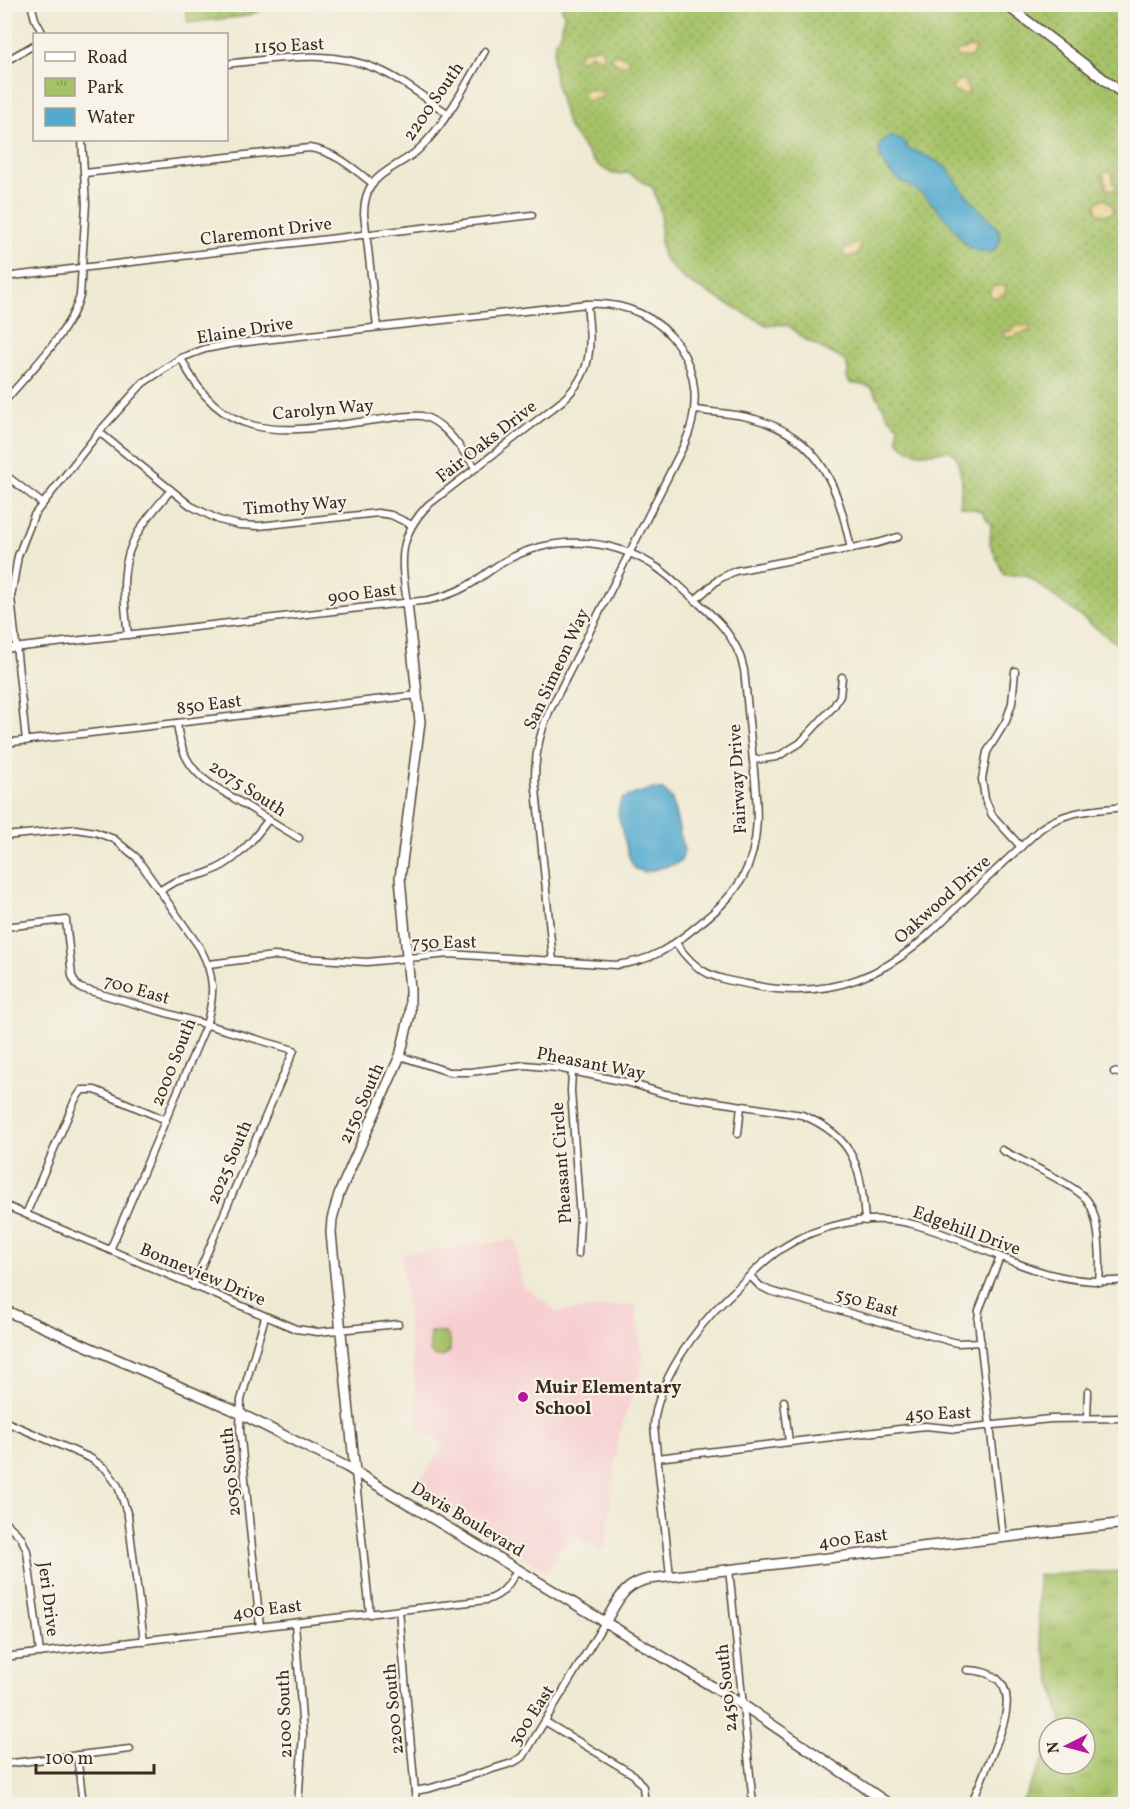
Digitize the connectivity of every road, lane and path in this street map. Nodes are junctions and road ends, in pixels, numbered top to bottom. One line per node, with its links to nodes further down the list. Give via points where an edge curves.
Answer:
1 (31, 4): 3 (street)
2 (1005, 4): 8 (street)
3 (43, 33)
4 (33, 46): 6 (street)
5 (485, 51): 9 (street, 2200 South)
6 (4, 62)
7 (228, 64): 9 (street, 1150 East, via 308,56 343,58 387,74)
8 (1125, 96)
9 (447, 113): 12 (street, 2200 South, via 419,149)
10 (82, 141): 11 (street)
11 (85, 173): 12 (street, via 309,148 334,155); 15 (street)
12 (373, 184): 14 (street, via 364,206)
13 (532, 215): 14 (street, Claremont Drive)
14 (366, 234): 15 (street, Claremont Drive); 18 (street)
15 (82, 267): 16 (street, Claremont Drive); 20 (street, via 80,296 69,323)
16 (4, 277)
17 (587, 304): 18 (street, Elaine Drive); 21 (street, Elaine Drive, via 628,308 651,318 666,331 691,372); 23 (street, Fair Oaks Drive, via 590,350 578,384)
18 (377, 327): 19 (street, Elaine Drive, via 224,345)
19 (181, 358): 22 (street, Elaine Drive, via 143,382); 23 (street, Carolyn Way, via 214,405 247,425 282,430 422,416 444,428)
20 (4, 402)
21 (696, 410): 29 (street, via 755,419 803,445 833,485); 30 (street, San Simeon Way, via 684,445)
22 (99, 432): 25 (street, Timothy Way); 26 (street, Elaine Drive)
23 (476, 468): 27 (street, Fair Oaks Drive, via 428,505)
24 (4, 474): 26 (street)
25 (171, 490): 27 (street, Timothy Way, via 209,517 239,525 378,513); 33 (street, via 139,530 128,554 123,579)
26 (42, 503): 34 (street, Elaine Drive, via 22,542 15,570)
27 (412, 525): 32 (street, Fair Oaks Drive, via 402,559)
28 (898, 537): 29 (street)
29 (851, 549): 31 (street, via 735,571 718,579)
30 (630, 553): 31 (street, 900 East, via 658,568); 32 (street, 900 East, via 584,542 542,546 512,557 454,593); 52 (street, San Simeon Way, via 549,712 537,749 535,779)
31 (695, 600): 42 (street, Fairway Drive, via 727,631 740,653)
32 (407, 603): 33 (street, 900 East); 38 (street, 2150 South)
33 (128, 635): 34 (street, 900 East)
34 (15, 648): 35 (street, 900 East); 40 (street, Elaine Drive)
35 (4, 649)
36 (1015, 671): 47 (street, via 1012,703 987,752 982,779 992,815)
37 (842, 677): 42 (street, via 840,696 834,706 800,743 777,757)
38 (418, 695): 39 (street, 850 East); 51 (street, 2150 South, via 419,733 400,878)
39 (177, 723): 40 (street, 850 East); 44 (street, 2075 South, via 180,745 193,770)
40 (26, 741): 41 (street, 850 East)
41 (4, 743)
42 (753, 760): 50 (street, Fairway Drive, via 757,825 747,868 730,896)
43 (1125, 807): 47 (street, Oakwood Drive, via 1061,816)
44 (268, 820): 46 (street, 2075 South); 48 (street, via 245,850 226,864 201,875 178,879)
45 (4, 836): 48 (street, 2000 South, via 76,829 105,835 136,857)
46 (299, 838)
47 (1021, 847): 50 (street, Oakwood Drive, via 916,946 887,966 843,984 788,991 723,980 693,965)
48 (160, 891): 53 (street, 2000 South)
49 (4, 927): 54 (street, 700 East, via 66,920 76,984)
50 (676, 943): 52 (street, 750 East, via 651,958 628,964)
51 (407, 958): 52 (street, 750 East, via 449,954); 53 (street, 750 East, via 367,962 273,956); 56 (street, 2150 South, via 410,1014)
52 (553, 961)
53 (209, 964): 54 (street, 2000 South, via 213,990)
54 (206, 1025): 55 (street, 700 East); 61 (street, 2000 South)
55 (294, 1050): 73 (street, 2025 South)
56 (400, 1056): 57 (street, Pheasant Way, via 449,1072 525,1065); 77 (street, 2150 South, via 334,1206 331,1248)
57 (572, 1071): 60 (street, Pheasant Way, via 665,1094); 68 (street, Pheasant Circle, via 580,1219)
58 (1114, 1072): 59 (street)
59 (1125, 1075)
60 (741, 1106): 62 (street); 66 (street, Pheasant Way, via 802,1115 845,1144 857,1164)
61 (166, 1120): 65 (street, via 95,1090 82,1090); 67 (street, 2000 South)
62 (738, 1134)
63 (1002, 1150): 72 (street, via 1087,1200 1095,1216)
64 (4, 1205): 65 (street, Bonneview Drive)
65 (26, 1214): 67 (street, Bonneview Drive)
66 (865, 1221): 69 (street, Edgehill Drive, via 912,1224); 70 (street, Edgehill Drive, via 800,1239 780,1250)
67 (110, 1250): 73 (street, Bonneview Drive)
68 (578, 1254)
69 (1000, 1257): 72 (street, Edgehill Drive, via 1055,1277); 78 (street, via 980,1310)
70 (750, 1276): 78 (street, 550 East, via 781,1294 957,1343); 87 (street, Edgehill Drive, via 704,1321 663,1387 654,1415)
71 (1125, 1280): 72 (street, Edgehill Drive)
72 (1099, 1282)
73 (193, 1286): 75 (street, Bonneview Drive)
74 (4, 1310): 81 (street, Davis Boulevard)
75 (265, 1317): 77 (street, Bonneview Drive, via 307,1332); 81 (street, 2050 South)
76 (398, 1324): 77 (street, Bonneview Drive)
77 (340, 1330): 88 (street, 2150 South)
78 (981, 1342): 85 (street)
79 (1088, 1390): 82 (street)
80 (784, 1401): 86 (street)
81 (240, 1413): 88 (street, Davis Boulevard); 99 (street, 2050 South)
82 (1087, 1418): 83 (street, 450 East); 85 (street, 450 East)
83 (1125, 1418)
84 (4, 1421): 100 (street, via 90,1458 106,1469 118,1486 128,1516)
85 (990, 1425): 86 (street, 450 East, via 956,1429 925,1426); 91 (street)
86 (789, 1442): 87 (street, 450 East)
87 (657, 1458): 94 (street, Edgehill Drive)
88 (355, 1472): 92 (street, Davis Boulevard); 96 (street, 2150 South)
89 (4, 1521): 101 (street, Jeri Drive, via 21,1537 27,1551)
90 (1125, 1523): 91 (street, 400 East)
91 (1003, 1538): 93 (street, 400 East)
92 (518, 1568): 95 (street, 400 East, via 504,1590 493,1598); 97 (street, Davis Boulevard)
93 (729, 1569): 94 (street, 400 East); 104 (street, 2450 South)
94 (670, 1576): 97 (street, 400 East, via 632,1584)
95 (399, 1610): 96 (street, 400 East); 109 (street, 2200 South)
96 (370, 1614): 98 (street, 400 East)
97 (606, 1622): 104 (street, Davis Boulevard); 105 (street, 300 East)
98 (295, 1623): 99 (street, 400 East); 112 (street, 2100 South, via 303,1734)
99 (260, 1627): 100 (street, 400 East)
100 (144, 1641): 101 (street, 400 East)
101 (40, 1653): 102 (street, 400 East)
102 (4, 1657)
103 (967, 1670): 116 (street, via 985,1672 996,1679 1008,1705 1002,1731)
104 (743, 1705): 114 (street, 2450 South); 115 (street, Davis Boulevard)
105 (546, 1722): 109 (street, 300 East, via 526,1754 516,1762); 110 (street, via 634,1775)
106 (129, 1749): 107 (street)
107 (77, 1755): 108 (street); 111 (street)
108 (4, 1764)
109 (415, 1791): 113 (street, 2200 South)
110 (645, 1801)
111 (83, 1804)
112 (298, 1804)
113 (416, 1804)
114 (753, 1804)
115 (889, 1804)
116 (971, 1804)

